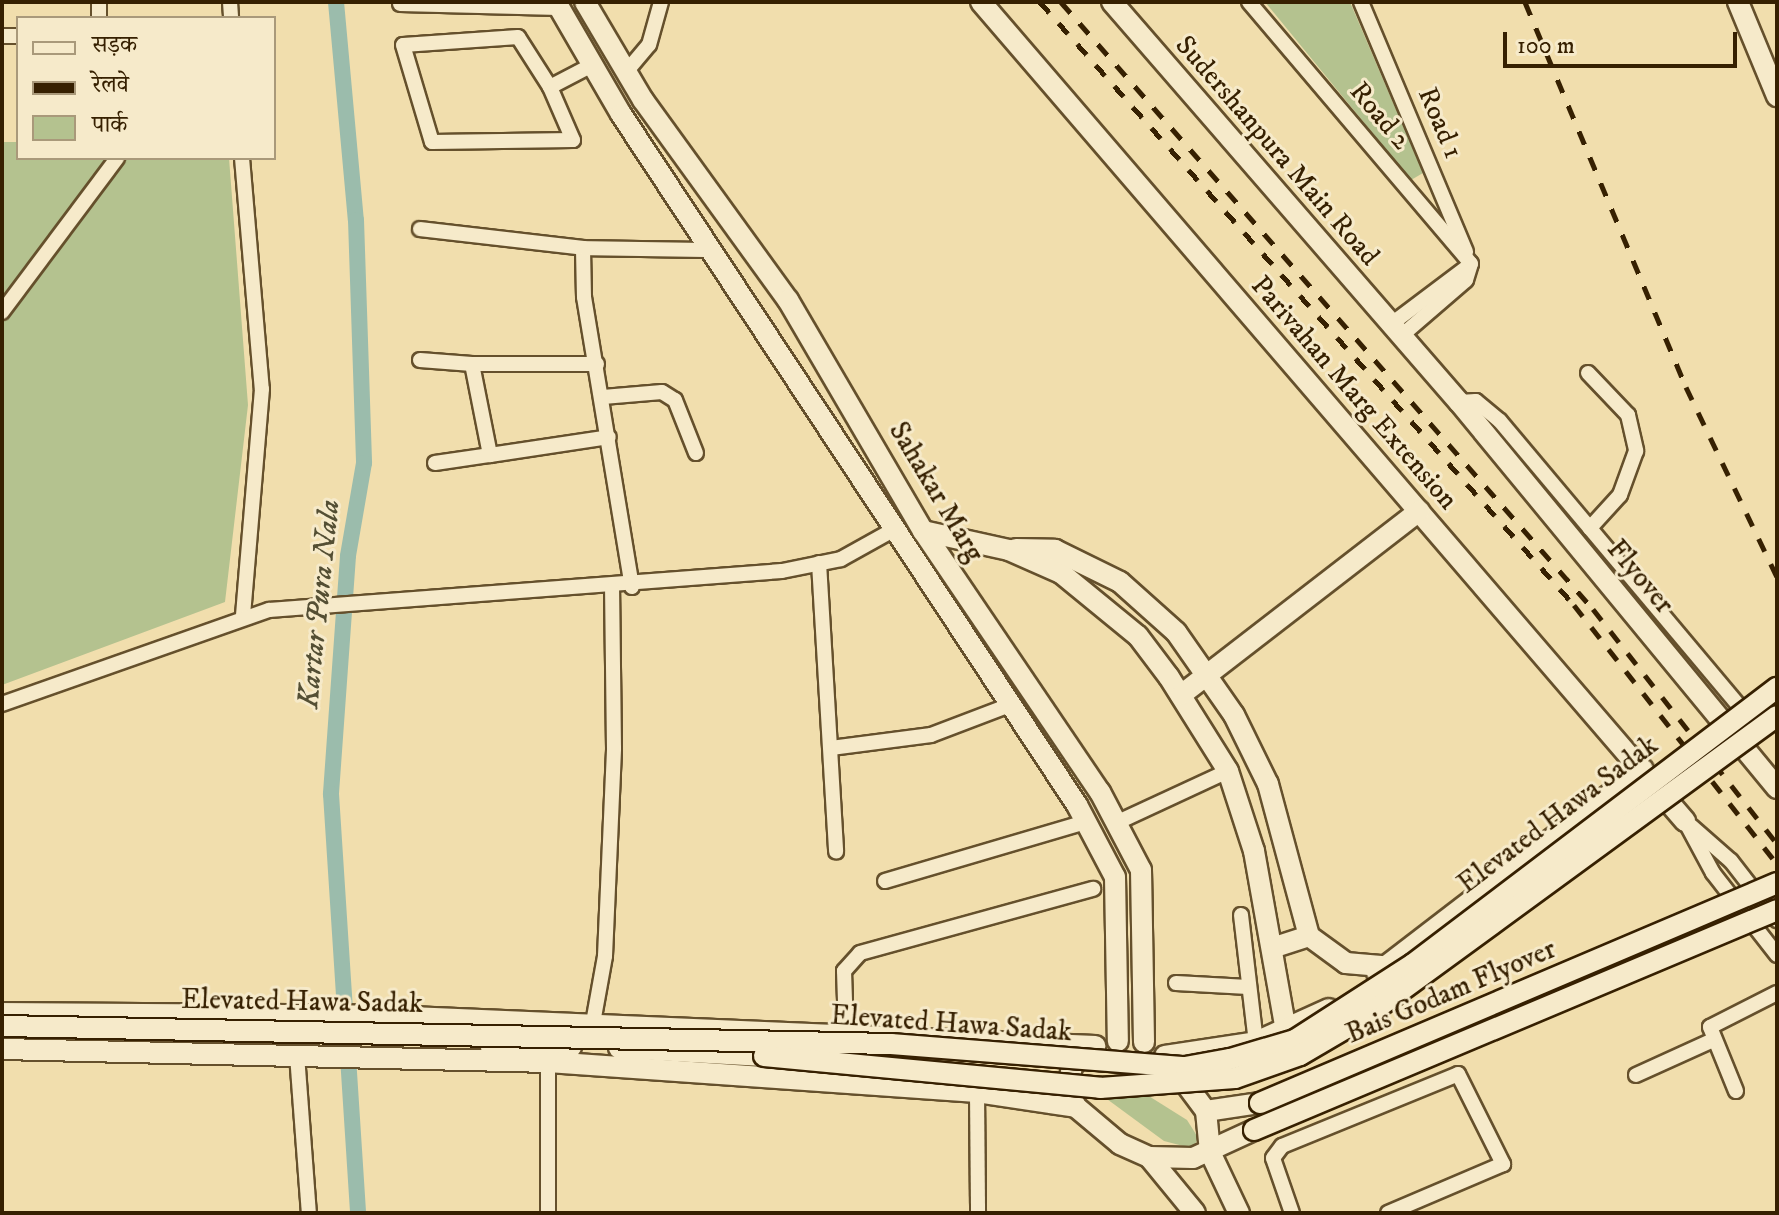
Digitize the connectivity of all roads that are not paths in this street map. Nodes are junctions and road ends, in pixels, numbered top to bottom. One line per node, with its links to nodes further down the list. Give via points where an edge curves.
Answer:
1 (585, 2): 11 (main road, Sahakar Marg)
2 (661, 2): 11 (street, via 649,45)
3 (981, 2): 32 (main road, Parivahan Marg Extension)
4 (1112, 2): 21 (main road, Sudershanpura Main Road)
5 (1249, 2): 19 (street, Road 2)
6 (1361, 2): 19 (street, Road 1)
7 (1738, 2): 13 (main road)
8 (400, 4): 9 (street)
9 (557, 5): 10 (main road, Sahakar Marg)
10 (592, 65): 12 (street); 18 (main road, Sahakar Marg)
11 (626, 72): 35 (main road, Sahakar Marg, via 788,300)
12 (550, 87): 12 (street, via 573,140 432,142 403,45 518,37)
13 (1777, 96)
14 (116, 160): 20 (street)
15 (242, 160): 40 (street, via 262,389)
16 (420, 229): 17 (street)
17 (583, 248): 18 (street); 24 (street)
18 (714, 250): 34 (main road, Sahakar Marg)
19 (1471, 264): 21 (street)
20 (2, 312)
21 (1395, 331): 27 (main road, Sudershanpura Main Road)
22 (420, 360): 23 (street)
23 (472, 364): 24 (street); 30 (street)
24 (597, 364): 26 (street)
25 (1588, 373): 33 (street, via 1628,415 1636,451 1620,495)
26 (603, 397): 28 (street); 29 (street, via 662,392 675,400)
27 (1459, 402): 33 (street, via 1476,401 1500,421); 51 (main road, Flyover, bridge)
28 (609, 437): 30 (street); 38 (street)
29 (696, 453)
30 (490, 455): 31 (street)
31 (435, 463)
32 (1419, 511): 41 (main road); 49 (main road, Parivahan Marg Extension)
33 (1590, 528): 46 (street)
34 (893, 530): 37 (street); 45 (main road, Sahakar Marg)
35 (923, 531): 36 (main road); 54 (main road, Sahakar Marg)
36 (1009, 550): 41 (main road, via 1055,550 1120,582 1176,632); 43 (main road, via 1061,573 1128,627)
37 (819, 563): 38 (street); 48 (street)
38 (632, 587): 39 (street)
39 (612, 589): 40 (street, via 443,596 372,608 314,606); 70 (street, via 614,761 605,956)
40 (243, 616): 44 (street)
41 (1208, 675): 43 (main road); 62 (main road, via 1268,784)
42 (1777, 688): 71 (main road, Elevated Hawa Sadak, bridge, via 1413,964 1295,1040 1230,1059 1185,1067 891,1044)
43 (1181, 695): 50 (main road)
44 (2, 704)
45 (1010, 705): 48 (street, via 988,720 931,735); 53 (main road, Sahakar Marg)
46 (1744, 712)
47 (1777, 716): 82 (main road, Elevated Hawa Sadak, bridge, via 1365,1017 1300,1055 1235,1078 1100,1088 764,1056 578,1047)
48 (831, 748): 55 (street)
49 (1643, 769): 52 (main road, Parivahan Marg Extension); 65 (main road)
50 (1228, 771): 54 (street); 63 (main road, via 1254,851)
51 (1777, 788)
52 (1685, 821): 61 (street, via 1731,861); 64 (street, via 1713,873)
53 (1086, 822): 56 (street); 74 (main road, Sahakar Marg, via 1115,877)
54 (1116, 823): 76 (main road, Sahakar Marg, via 1141,870)
55 (836, 852)
56 (885, 881)
57 (1777, 883): 88 (main road, Bais Godam Flyover, bridge, via 1260,1103)
58 (1093, 889): 72 (street, via 860,953 844,971)
59 (1777, 910): 89 (main road, Bais Godam Flyover, bridge)
60 (1241, 915): 67 (street)
61 (1777, 920)
62 (1309, 936): 63 (main road); 65 (main road, via 1346,963)
63 (1272, 948): 73 (main road)
64 (1777, 955)
65 (1384, 966): 73 (main road, via 1352,995)
66 (1176, 983): 67 (street)
67 (1248, 987): 77 (street)
68 (1777, 993): 75 (street, via 1710,1027)
69 (2, 1013): 70 (main road)
70 (593, 1023): 72 (main road)
71 (2, 1026)
72 (846, 1031): 78 (main road)
73 (1286, 1031): 77 (main road)
74 (1118, 1041): 76 (main road); 78 (main road)
75 (1711, 1041): 84 (street); 85 (street)
76 (1144, 1042): 81 (main road)
77 (1256, 1042): 81 (main road)
78 (1095, 1046): 87 (main road, via 1072,1066 1068,1089)
79 (2, 1049): 80 (main road)
80 (297, 1055): 82 (main road); 91 (street)
81 (1165, 1056): 88 (main road)
82 (432, 1057): 83 (main road)
83 (548, 1062): 86 (main road); 92 (street)
84 (1636, 1075)
85 (1736, 1091)
86 (977, 1092): 87 (main road); 93 (street)
87 (1076, 1107): 90 (main road, via 1108,1135)
88 (1206, 1111): 89 (main road)
89 (1210, 1152): 90 (main road); 95 (main road)
90 (1149, 1157): 94 (main road)
91 (309, 1213)
92 (548, 1213)
93 (978, 1213)
94 (1195, 1213)
95 (1239, 1213)
96 (1292, 1213): 97 (street, via 1273,1158 1282,1146 1458,1074 1503,1164)
97 (1388, 1213)

